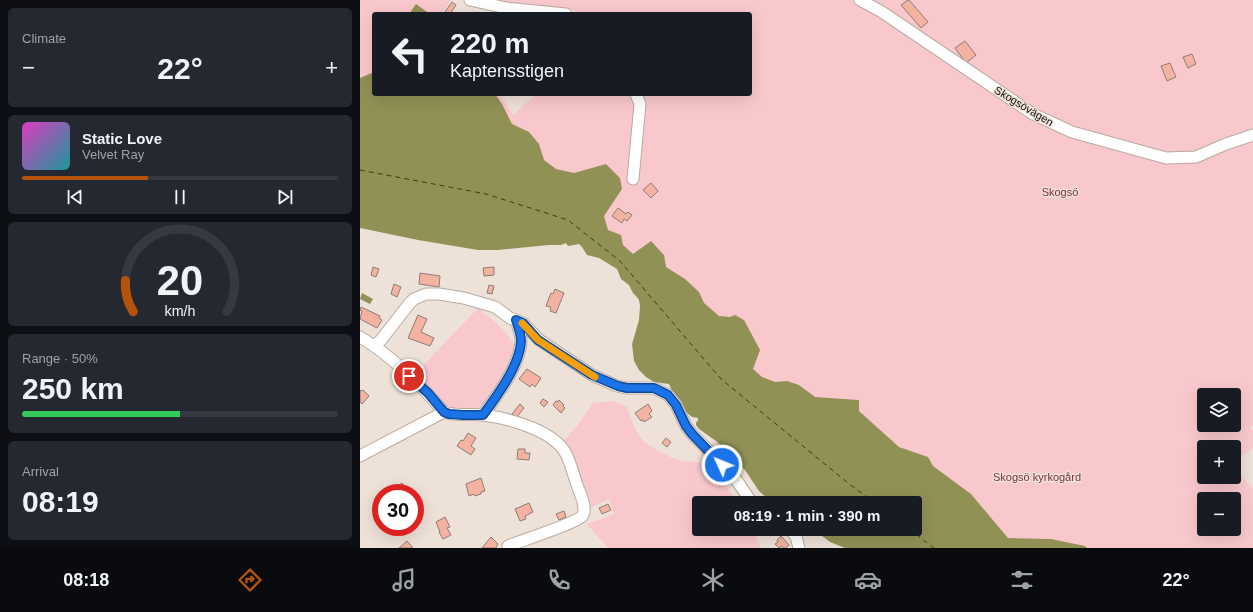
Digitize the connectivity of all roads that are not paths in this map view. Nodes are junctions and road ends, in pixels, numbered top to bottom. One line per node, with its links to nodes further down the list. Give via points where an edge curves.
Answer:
1 (470, 0): 3 (street, via 506,8)
2 (860, 0): 5 (street, Skogsövägen, via 882,12 1026,110 1072,132 1166,158 1196,157)
3 (546, 12)
4 (637, 96): 6 (street, via 640,104)
5 (1253, 135)
6 (633, 179)
7 (516, 320): 9 (street, via 495,307 464,298 426,294 409,304); 11 (street, via 521,341 516,361 499,394); 13 (street, via 523,323 538,340 592,375 618,386 654,388 668,395 692,434 733,475)
8 (360, 337): 9 (street)
9 (374, 346): 10 (street, via 428,393)
10 (444, 412): 11 (street); 12 (street)
11 (483, 415): 15 (street, via 545,433 554,439 564,450 583,503 584,513 578,520)
12 (360, 456)
13 (747, 496)
14 (796, 536): 16 (street)
15 (508, 546)
16 (799, 548)

